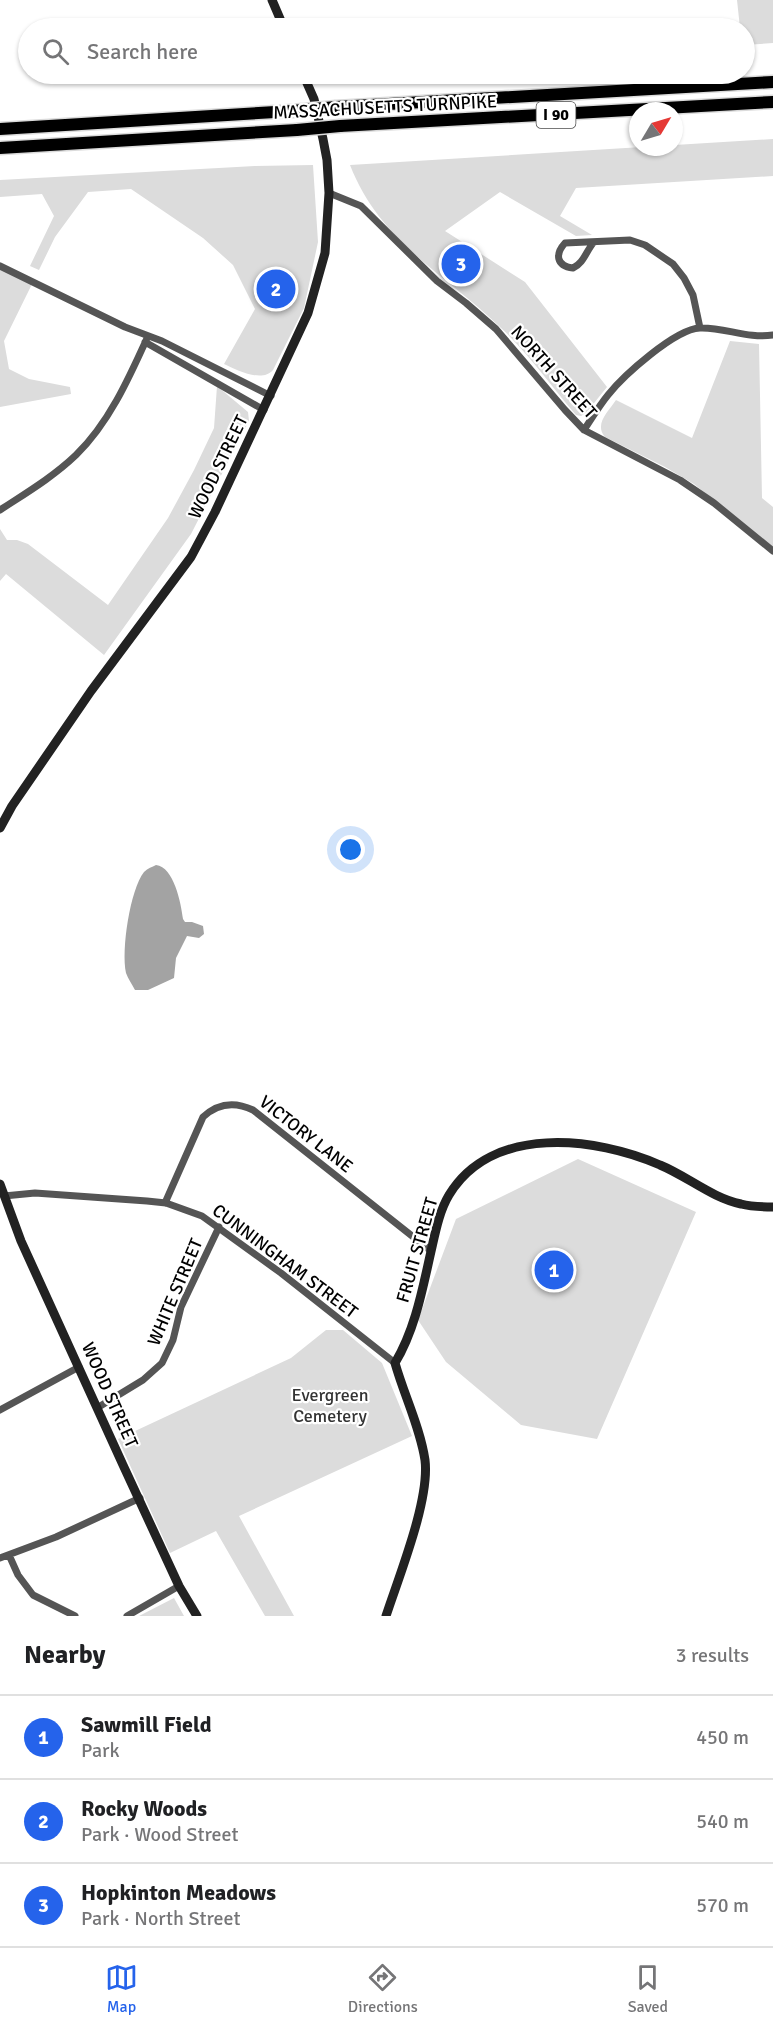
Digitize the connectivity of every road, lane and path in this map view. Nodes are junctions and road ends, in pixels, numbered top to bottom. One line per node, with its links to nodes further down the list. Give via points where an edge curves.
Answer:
1 (272, 0): 2 (main road)
2 (280, 18)
3 (773, 82): 4 (highway, MASSACHUSETTS TURNPIKE / I 90, bridge)
4 (755, 83)
5 (307, 84): 10 (main road, WOOD STREET, via 323,139)
6 (738, 84): 8 (highway, MASSACHUSETTS TURNPIKE / I 90, bridge)
7 (773, 102): 9 (highway, MASSACHUSETTS TURNPIKE / I 90, bridge)
8 (0, 129)
9 (0, 148)
10 (329, 193): 16 (main road, WOOD STREET, via 327,238 318,284); 18 (street, NORTH STREET, via 361,206 437,281 496,329)
11 (594, 242): 11 (street, via 565,243 558,257 562,264 573,268 583,261); 13 (street, via 630,240 673,264 693,295)
12 (0, 266): 15 (street)
13 (700, 328): 14 (street); 18 (street, via 676,335 627,376)
14 (773, 335)
15 (146, 339): 16 (street, via 162,341); 17 (street); 19 (street, via 108,414 84,447 52,475)
16 (271, 396): 17 (main road, WOOD STREET)
17 (264, 410): 21 (main road, WOOD STREET, via 191,556 91,691)
18 (584, 429): 20 (street, NORTH STREET, via 680,480)
19 (0, 510)
20 (773, 551)
21 (0, 828)
22 (0, 1184): 23 (main road, WOOD STREET)
23 (4, 1196): 24 (street, CUNNINGHAM STREET, via 35,1193); 29 (main road, WOOD STREET)
24 (165, 1203): 26 (street, CUNNINGHAM STREET, via 193,1212); 27 (street, VICTORY LANE, via 203,1117 236,1103 253,1110)
25 (773, 1207): 27 (main road, FRUIT STREET, via 732,1202 661,1165 611,1149 574,1143 532,1144 494,1156 456,1185 443,1208)
26 (219, 1227): 28 (street, CUNNINGHAM STREET); 30 (street, WHITE STREET, via 181,1307 173,1340 162,1363)
27 (431, 1251): 28 (main road, FRUIT STREET, via 410,1329)
28 (395, 1363): 39 (main road, via 419,1432 426,1472 414,1528)
29 (79, 1367): 30 (main road, WOOD STREET); 31 (street)
30 (97, 1408): 32 (main road, WOOD STREET)
31 (0, 1410)
32 (140, 1498): 33 (street); 35 (main road, WOOD STREET)
33 (9, 1555): 34 (street); 36 (street, via 33,1595)
34 (0, 1558)
35 (180, 1586): 37 (street); 38 (main road, WOOD STREET)
36 (75, 1616)
37 (126, 1616)
38 (197, 1616)
39 (386, 1616)

